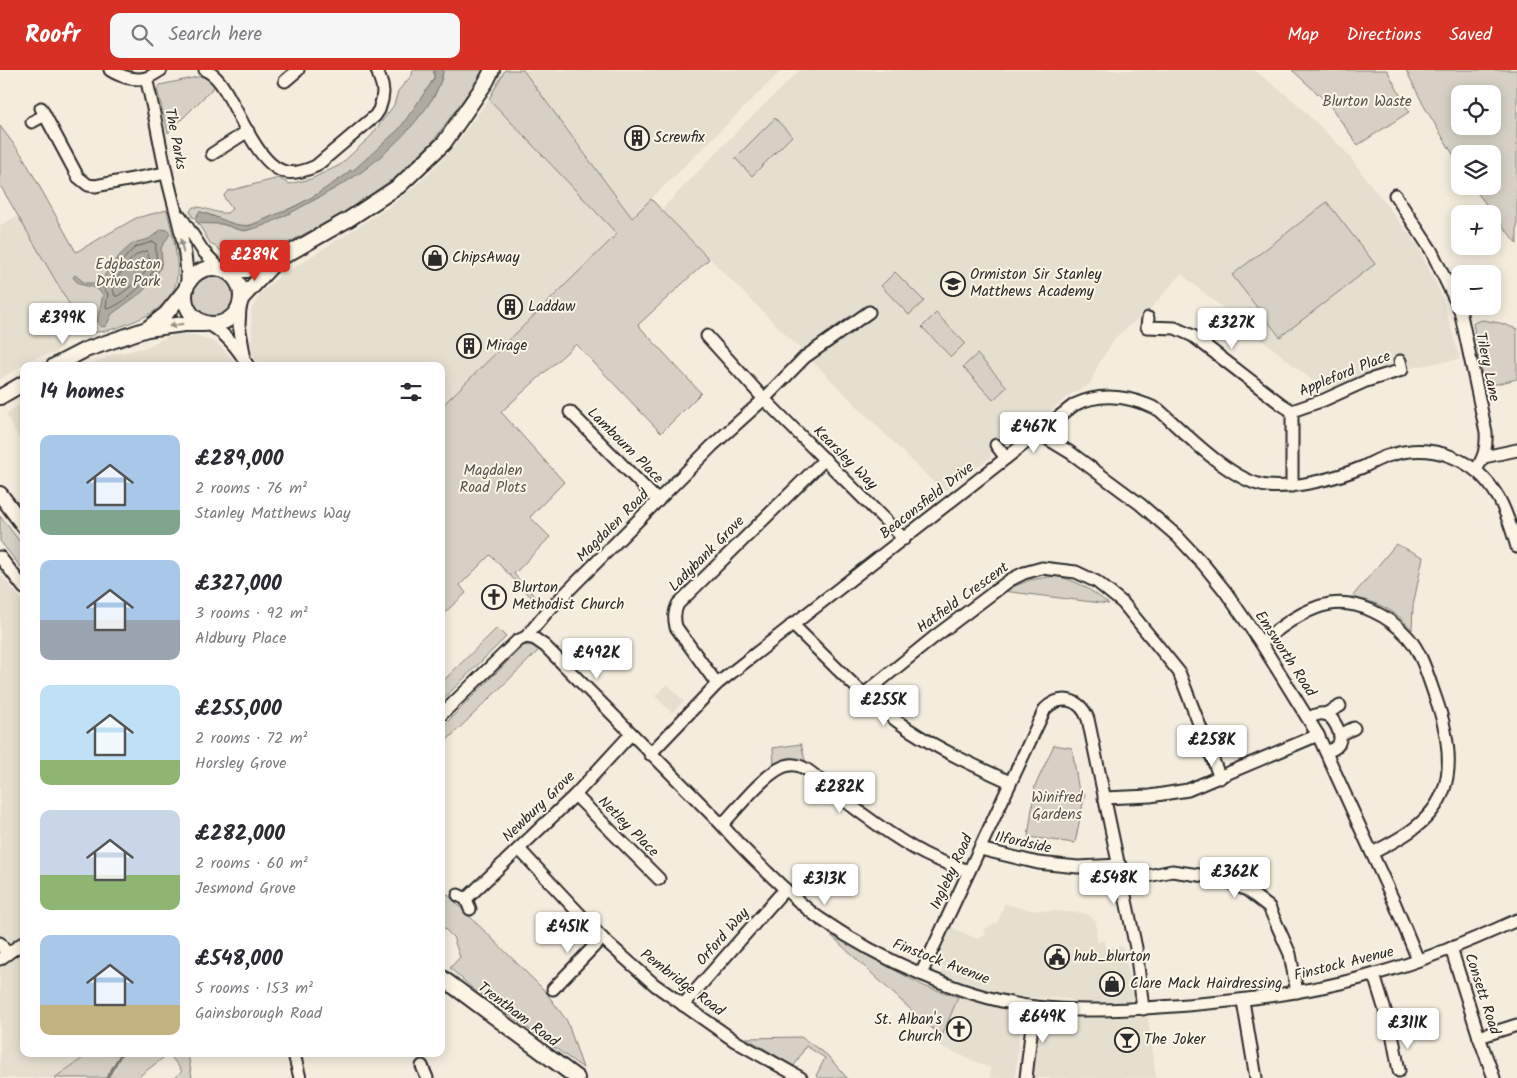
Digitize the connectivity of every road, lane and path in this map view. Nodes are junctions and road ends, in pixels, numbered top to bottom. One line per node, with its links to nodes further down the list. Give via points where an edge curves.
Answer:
1 (110, 70): 7 (street, via 126,77)
2 (161, 70): 7 (street)
3 (205, 70): 10 (street, via 224,87)
4 (296, 70): 8 (street)
5 (377, 70): 10 (street, via 383,92 379,110 316,166 296,172 277,169 267,161)
6 (492, 70): 15 (main road, via 444,143 399,186)
7 (146, 78): 12 (street, The Parks)
8 (285, 81)
9 (32, 122): 12 (street, via 43,112 78,177 88,185)
10 (248, 131): 11 (street)
11 (212, 153)
12 (166, 174): 14 (street, The Parks)
13 (1395, 195): 36 (street, Tilery Lane, via 1431,250 1460,310 1486,432)
14 (176, 206): 16 (street, The Parks, via 198,245); 17 (street, The Parks, one-way to 14, via 186,264)
15 (279, 259): 16 (main road, via 246,270); 18 (main road)
16 (223, 270): 17 (main road, via 206,268 191,278); 18 (main road, via 239,284)
17 (186, 287): 21 (main road, via 185,301 189,312); 22 (main road, via 166,314)
18 (240, 303): 21 (main road, via 230,320); 27 (street, via 239,325)
19 (869, 312): 30 (street, Magdalen Road, via 806,357)
20 (1148, 318): 31 (street, via 1147,327 1174,328 1192,336)
21 (208, 324): 22 (main road, one-way to 22); 26 (street, via 235,346)
22 (147, 329): 25 (main road, via 85,350)
23 (706, 337): 30 (street, Kearsley Way)
24 (1400, 361): 31 (street, Appleford Place, via 1402,370)
25 (62, 362)
26 (245, 362)
27 (246, 362)
28 (20, 385): 29 (main road)
29 (0, 397)
30 (764, 399): 38 (street, Kearsley Way); 42 (street, Magdalen Road)
31 (1292, 411): 40 (street)
32 (570, 412): 42 (street, Lambourn Place)
33 (1038, 433): 37 (street, Beaconsfield Drive); 40 (street, Beaconsfield Drive, via 1074,405 1088,399 1117,397 1135,400 1159,410 1238,474 1266,486); 50 (street, Emsworth Road, via 1132,498 1176,536 1204,565)
34 (996, 444): 37 (street)
35 (1517, 450): 36 (street)
36 (1484, 457): 39 (street, Tilery Lane)
37 (1006, 458): 44 (street, Beaconsfield Drive)
38 (825, 459): 44 (street, Kearsley Way); 51 (street, Ladybank Grove, via 675,610 676,627)
39 (1476, 470): 40 (street, Beaconsfield Drive, via 1444,453 1410,451 1388,455 1336,477); 45 (street, Beaconsfield Drive, via 1500,499)
40 (1292, 486)
41 (0, 494): 43 (main road)
42 (658, 501): 49 (street, Magdalen Road)
43 (20, 521)
44 (904, 539): 48 (street, Beaconsfield Drive)
45 (1517, 547)
46 (0, 557): 47 (street)
47 (20, 583)
48 (792, 624): 51 (street, Beaconsfield Drive); 52 (street)
49 (526, 637): 54 (street, Magdalen Road, via 517,641); 58 (street, Finstock Avenue, via 545,646)
50 (1261, 643): 56 (street, Emsworth Road); 70 (street, via 1279,628 1310,611 1330,604 1342,604 1386,618 1409,638 1419,654 1442,714 1448,741 1444,789 1432,810 1408,834)
51 (717, 684): 62 (street, Beaconsfield Drive)
52 (864, 694): 63 (street, Hatfield Crescent, via 1010,580 1042,568 1076,572 1097,582 1123,603 1179,672); 64 (street, via 908,729 954,756)
53 (1340, 706): 55 (street)
54 (445, 711)
55 (1324, 714): 56 (street); 60 (street, via 1331,717)
56 (1309, 718): 59 (street, Emsworth Road)
57 (1354, 728): 60 (street)
58 (630, 734): 62 (street, Finstock Avenue); 65 (street, Newbury Grove)
59 (1318, 735): 61 (street, Emsworth Road); 63 (street)
60 (1340, 735): 61 (street, via 1336,746)
61 (1326, 752): 70 (street, Emsworth Road)
62 (650, 754): 67 (street, Finstock Avenue)
63 (1220, 778): 66 (street, via 1188,790)
64 (1010, 782): 66 (street, Ingleby Road, via 1045,709 1056,700 1063,700 1076,703 1085,711); 69 (street, Ingleby Road)
65 (575, 795): 68 (street, Newbury Grove); 74 (street, Netley Place)
66 (1104, 798): 71 (street)
67 (722, 825): 72 (street, via 769,776 791,764 802,766 849,805 896,837 932,857); 75 (street, Finstock Avenue)
68 (519, 849): 76 (street, Newbury Grove); 78 (street, Pembridge Road)
69 (980, 849): 71 (street, Ilfordside, via 1038,863 1078,867); 72 (street, Ingleby Road)
70 (1372, 853): 83 (street, Emsworth Road)
71 (1120, 866): 73 (street)
72 (969, 871): 84 (street, Ingleby Road)
73 (1123, 881): 88 (street, via 1172,871 1219,878 1247,890 1269,907 1290,954); 92 (street, via 1136,948)
74 (661, 882)
75 (784, 889): 84 (street, Finstock Avenue, via 818,917 883,956); 90 (street, Orford Way)
76 (465, 901)
77 (1517, 920): 81 (street, Finstock Avenue)
78 (602, 938): 87 (street); 90 (street, Pembridge Road)
79 (0, 943): 82 (street)
80 (20, 945): 82 (street)
81 (1451, 948): 83 (street, Finstock Avenue); 94 (street, Consett Road)
82 (4, 956)
83 (1418, 960): 85 (street, Finstock Avenue)
84 (922, 974): 91 (street, Finstock Avenue, via 954,987)
85 (1374, 975): 88 (street, Finstock Avenue); 97 (street, via 1392,1033)
86 (445, 980): 100 (main road, Trentham Road)
87 (552, 991)
88 (1297, 992): 89 (street, Finstock Avenue)
89 (1243, 1001): 92 (street, Finstock Avenue); 103 (street)
90 (683, 1005): 101 (street, Pembridge Road, via 735,1041)
91 (1034, 1007): 92 (street, Finstock Avenue, via 1106,1011); 102 (street)
92 (1143, 1009)
93 (1517, 1024): 94 (street)
94 (1479, 1037): 104 (street, Consett Road)
95 (295, 1057): 98 (street)
96 (422, 1066): 99 (street)
97 (1399, 1071)
98 (300, 1078)
99 (427, 1078)
100 (577, 1078)
101 (801, 1078)
102 (1026, 1078)
103 (1256, 1078)
104 (1494, 1078)

